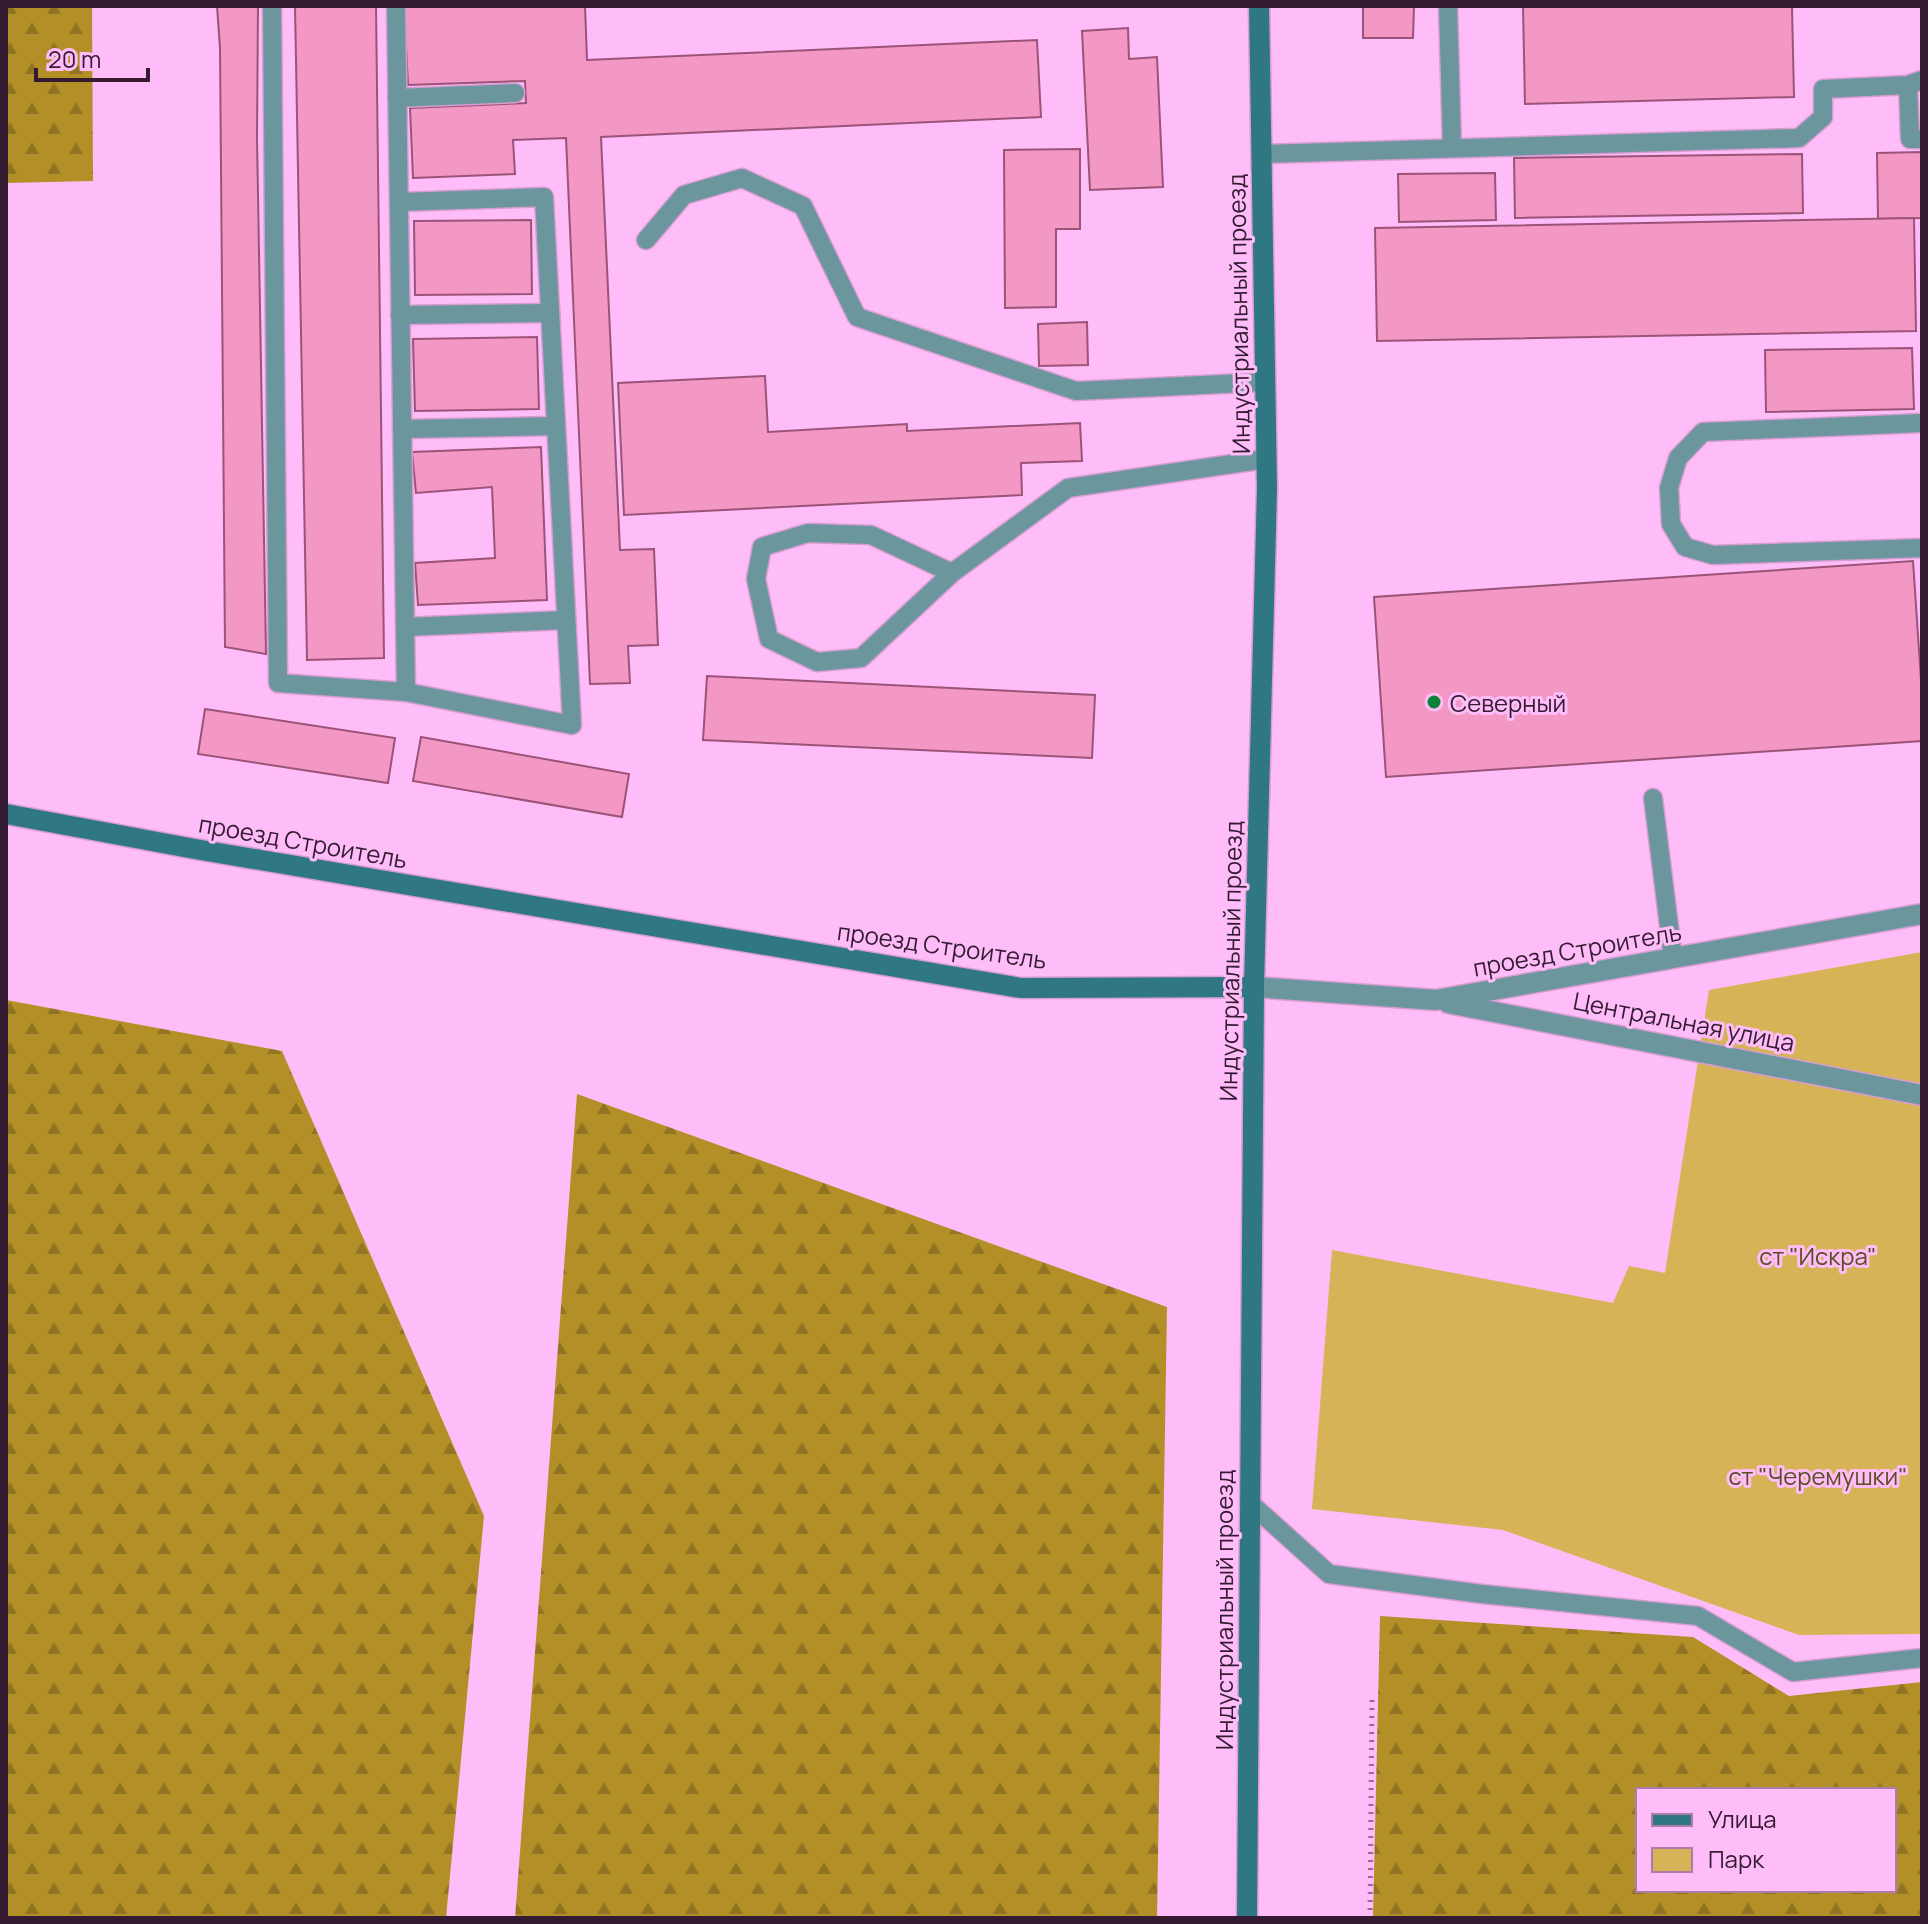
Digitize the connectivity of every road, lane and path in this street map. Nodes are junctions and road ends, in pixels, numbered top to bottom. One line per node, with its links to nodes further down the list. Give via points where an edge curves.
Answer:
1 (272, 6): 24 (lane, via 278,683)
2 (396, 6): 7 (lane)
3 (1259, 6): 10 (street, Индустриальный проезд)
4 (1448, 6): 9 (lane)
5 (1915, 83): 8 (lane, via 1910,139); 9 (lane, via 1823,89 1823,117 1799,138)
6 (515, 93): 7 (lane)
7 (397, 98): 11 (lane)
8 (1922, 139)
9 (1452, 148): 10 (lane)
10 (1262, 154): 15 (street, Индустриальный проезд)
11 (399, 202): 13 (lane, via 544,197); 14 (lane)
12 (646, 240): 15 (lane, via 684,195 742,178 803,206 857,317 1076,391)
13 (550, 313): 14 (lane); 17 (lane)
14 (400, 315): 18 (lane)
15 (1265, 382): 19 (street, Индустриальный проезд)
16 (1922, 423): 20 (lane, via 1703,432 1678,458 1669,488 1671,524 1685,547 1713,555)
17 (556, 426): 18 (lane); 22 (lane)
18 (402, 429): 23 (lane)
19 (1266, 459): 21 (lane, via 1068,488); 29 (street, Индустриальный проезд)
20 (1922, 548)
21 (952, 573): 21 (lane, via 861,658 817,662 769,639 756,579 762,547 808,533 871,535)
22 (566, 620): 23 (lane); 24 (lane, via 572,725)
23 (405, 627): 24 (lane)
24 (406, 692)
25 (1653, 798): 28 (lane)
26 (6, 814): 29 (street, проезд Строитель, via 1021,988)
27 (1922, 914): 28 (street, проезд Строитель)
28 (1673, 958): 30 (street, проезд Строитель)
29 (1254, 987): 30 (street, проезд Строитель); 32 (street, Индустриальный проезд)
30 (1436, 1000): 31 (street, Центральная улица)
31 (1922, 1095)
32 (1250, 1503): 33 (lane, via 1329,1574 1698,1616 1793,1672); 35 (street, Индустриальный проезд)
33 (1922, 1658)
34 (1372, 1694): 36 (path)
35 (1247, 1918)
36 (1370, 1918)

